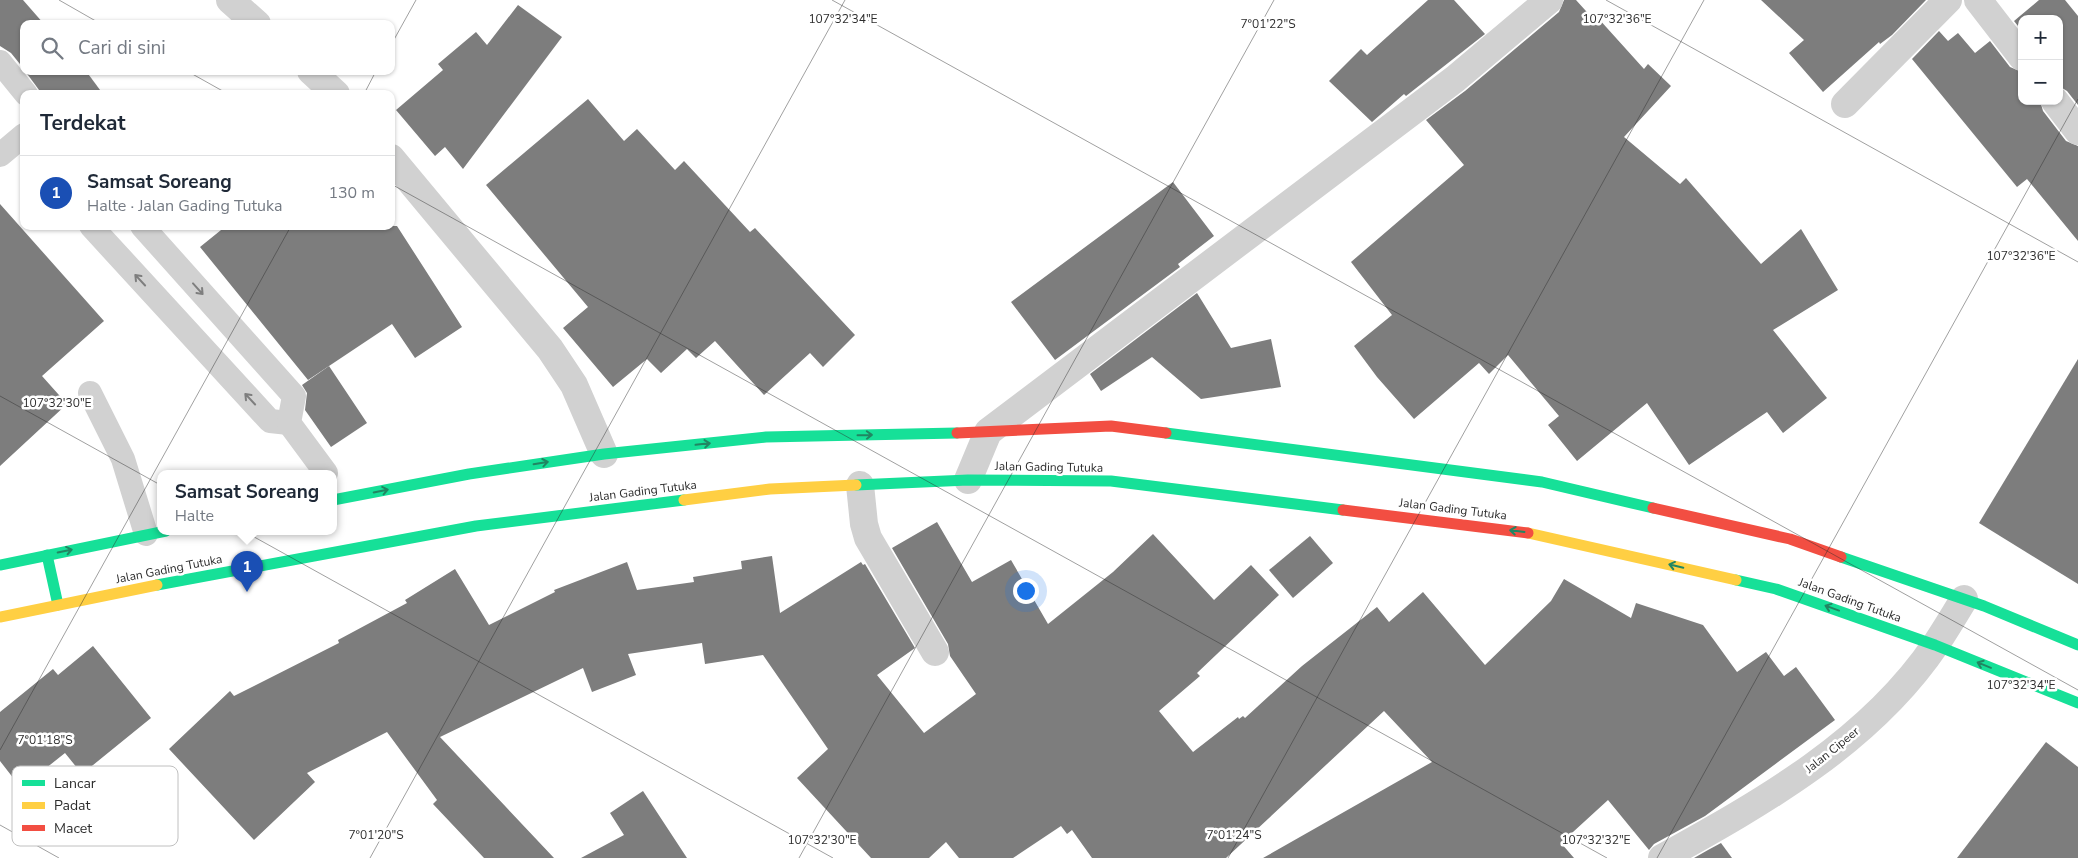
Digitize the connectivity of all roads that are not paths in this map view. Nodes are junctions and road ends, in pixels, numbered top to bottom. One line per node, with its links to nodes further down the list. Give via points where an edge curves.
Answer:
1 (230, 0): 5 (street)
2 (1549, 0): 21 (street, via 1455,79)
3 (1948, 0): 11 (street)
4 (1983, 2): 6 (street)
5 (252, 20)
6 (2018, 51)
7 (0, 62): 9 (lane)
8 (315, 75): 10 (street)
9 (23, 90)
10 (332, 90)
11 (1844, 104)
12 (2058, 105): 13 (street)
13 (2078, 132)
14 (20, 138): 15 (lane)
15 (0, 155)
16 (395, 163): 22 (street, via 550,349 574,385)
17 (95, 230): 20 (lane, one-way to 17, via 270,420)
18 (146, 230): 20 (lane, one-way to 20, via 294,396)
19 (90, 394): 27 (lane)
20 (289, 423): 23 (lane)
21 (988, 432): 22 (main road, one-way to 21, via 766,437); 24 (street); 30 (main road, via 1111,426 1542,482 1790,539)
22 (604, 454): 26 (main road, one-way to 22)
23 (324, 470)
24 (968, 480): 25 (main road, Jalan Gading Tutuka); 33 (main road, Jalan Gading Tutuka, one-way to 24, via 1776,588 1532,533 1111,481)
25 (860, 485): 31 (main road, Jalan Gading Tutuka, via 770,489 476,526); 35 (street, via 868,538)
26 (337, 494)
27 (156, 533): 28 (main road, one-way to 27)
28 (47, 555): 29 (main road); 31 (main road)
29 (0, 565)
30 (1964, 599): 33 (street, Jalan Cipeer); 34 (main road)
31 (58, 605): 32 (main road, Jalan Gading Tutuka)
32 (0, 617)
33 (1935, 645): 36 (main road, Jalan Gading Tutuka, one-way to 33); 37 (street, Jalan Cipeer, via 1902,686 1860,728 1806,772 1739,815)
34 (2078, 645)
35 (935, 652)
36 (2078, 703)
37 (1662, 858)

